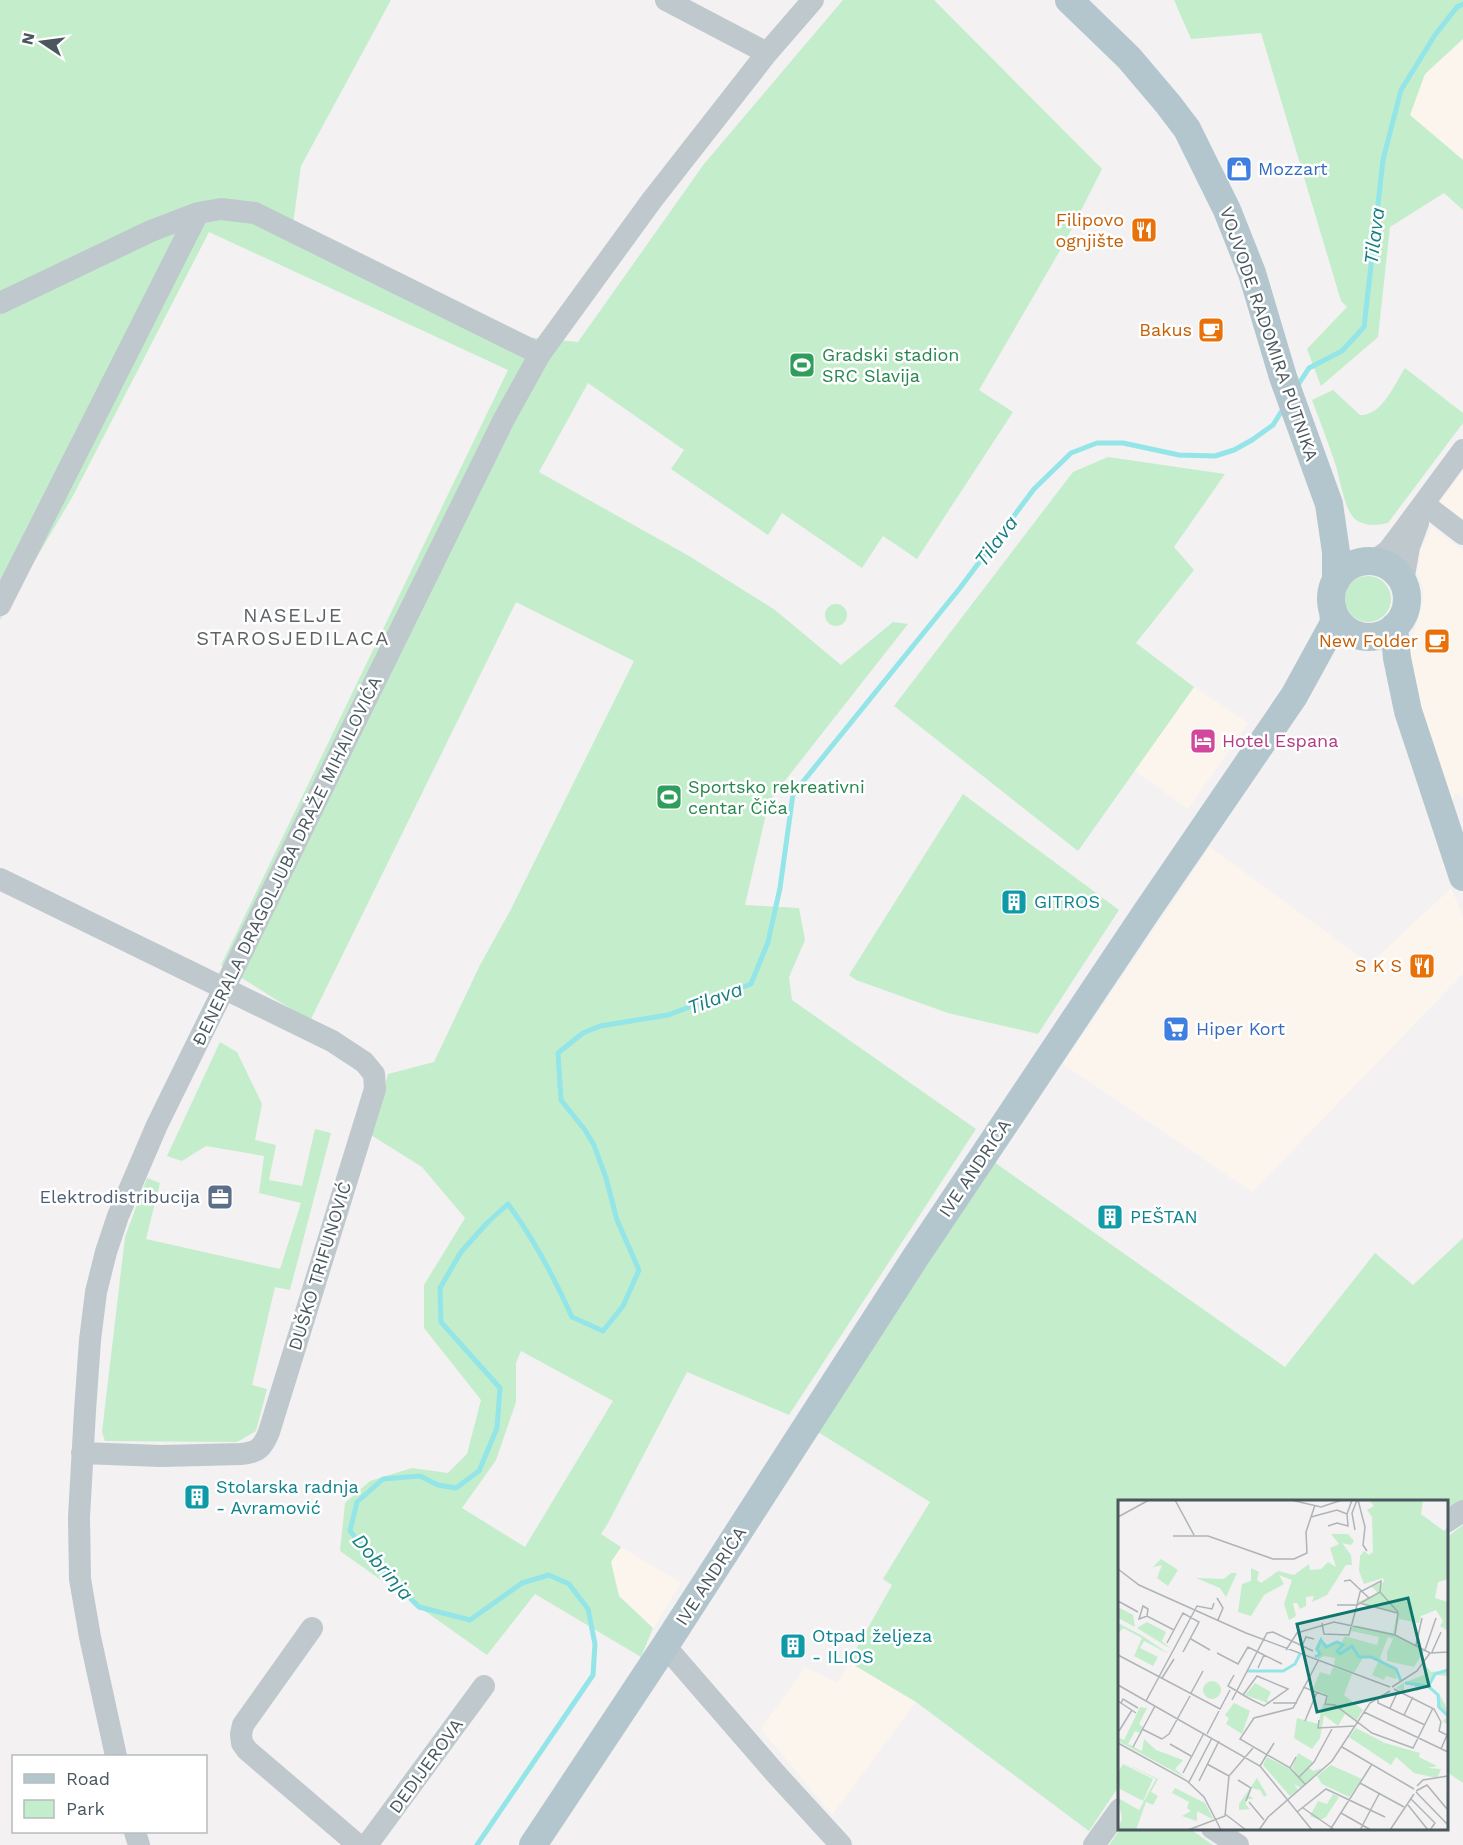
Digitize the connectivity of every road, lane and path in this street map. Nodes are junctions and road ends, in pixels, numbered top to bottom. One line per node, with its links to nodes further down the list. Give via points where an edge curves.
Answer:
1 (666, 0): 4 (street)
2 (813, 0): 4 (street, ĐENERALA DRAGOLJUBA DRAŽE MIHAILOVIĆA)
3 (1069, 0): 9 (main road, VOJVODE RADOMIRA PUTNIKA, via 1128,58 1187,129 1232,220)
4 (767, 53): 7 (street, ĐENERALA DRAGOLJUBA DRAŽE MIHAILOVIĆA, via 652,200)
5 (198, 213): 6 (street, via 151,231); 7 (street, via 221,209 255,213); 15 (street)
6 (0, 303)
7 (540, 354): 24 (street, ĐENERALA DRAGOLJUBA DRAŽE MIHAILOVIĆA, via 502,421)
8 (1463, 450): 10 (street)
9 (1329, 504): 12 (main road, VOJVODE RADOMIRA PUTNIKA); 13 (main road, VOJVODE RADOMIRA PUTNIKA)
10 (1424, 504): 11 (street); 12 (street, via 1388,551); 14 (street, via 1409,547)
11 (1463, 534)
12 (1373, 561): 13 (main road, via 1347,568); 14 (main road, via 1388,566)
13 (1336, 581): 16 (main road)
14 (1403, 581): 17 (main road, via 1407,603)
15 (0, 605)
16 (1333, 610): 18 (main road, via 1347,630); 19 (main road, IVE ANDRIĆA, via 1334,624)
17 (1394, 627): 18 (main road, via 1381,635); 20 (main road)
18 (1364, 637): 19 (main road, IVE ANDRIĆA, via 1343,649); 20 (main road, via 1386,664)
19 (1294, 696): 29 (main road, IVE ANDRIĆA, via 915,1258)
20 (1408, 711): 21 (main road)
21 (1457, 835): 22 (main road)
22 (1463, 877)
23 (0, 879): 24 (street)
24 (225, 989): 25 (street, ĐENERALA DRAGOLJUBA DRAŽE MIHAILOVIĆA, via 157,1125 106,1252 90,1340); 25 (street, DUŠKO TRIFUNOVIĆ, via 332,1041 364,1062 374,1074 375,1089 276,1409 260,1449 251,1453 161,1456)
25 (82, 1453): 31 (street, ĐENERALA DRAGOLJUBA DRAŽE MIHAILOVIĆA, via 80,1579)
26 (1463, 1511): 27 (street)
27 (1448, 1521)
28 (312, 1628): 34 (street, via 243,1725 241,1734 247,1750)
29 (665, 1646): 36 (main road, IVE ANDRIĆA); 37 (street, IVE ANDRIĆA)
30 (484, 1686): 35 (street, DEDIJEROVA)
31 (116, 1755)
32 (1118, 1810): 38 (street)
33 (1215, 1830): 39 (street)
34 (358, 1845)
35 (367, 1845)
36 (533, 1845)
37 (841, 1845)
38 (1094, 1845)
39 (1238, 1845)

